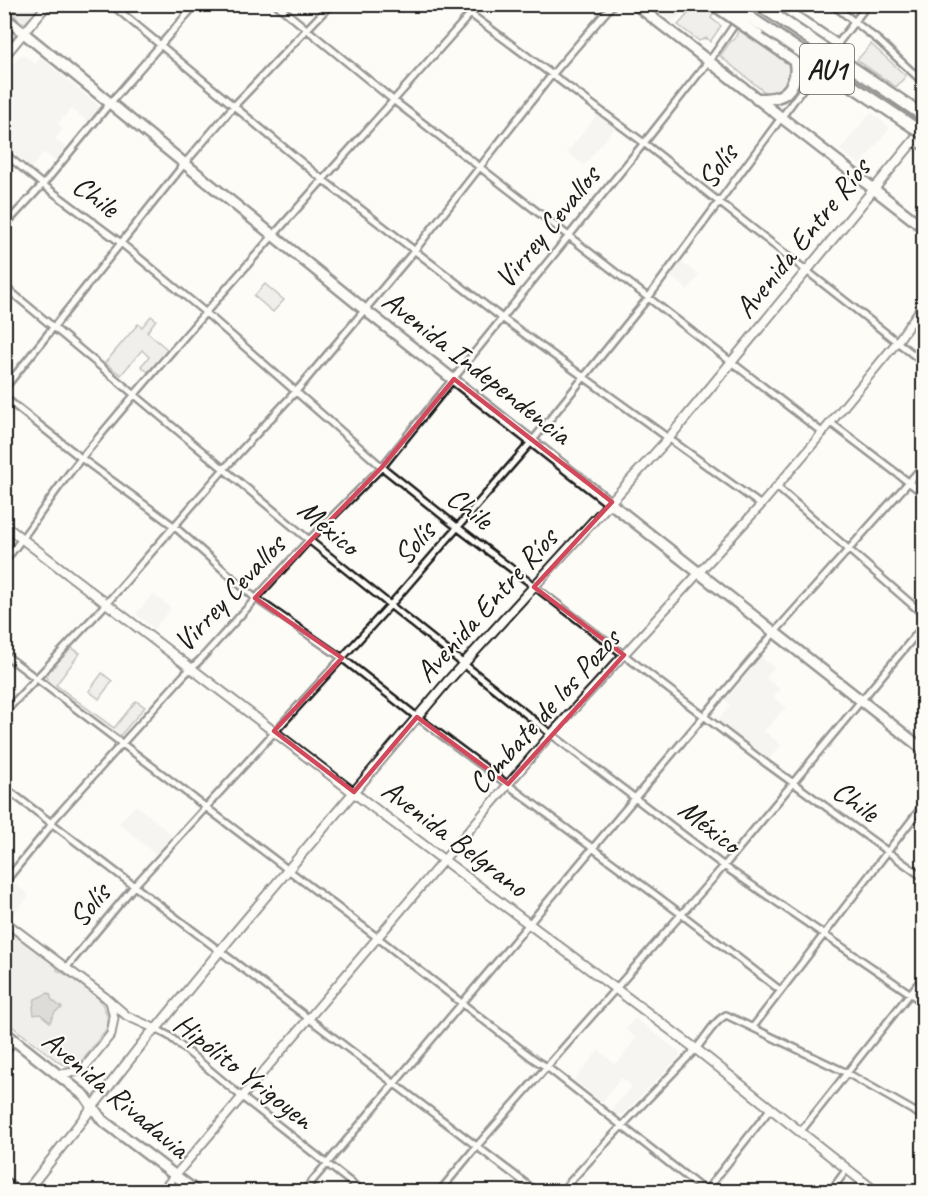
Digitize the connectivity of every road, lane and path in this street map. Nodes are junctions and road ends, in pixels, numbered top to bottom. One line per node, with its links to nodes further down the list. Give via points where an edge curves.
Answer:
1 (10, 4): 17 (main road)
2 (48, 4): 23 (street)
3 (111, 4): 24 (street)
4 (196, 4): 24 (street)
5 (276, 4): 22 (street)
6 (331, 4): 22 (street)
7 (457, 4): 18 (street)
8 (480, 4): 18 (street)
9 (613, 4): 30 (street)
10 (635, 4): 28 (main road)
11 (713, 4): 27 (highway, bridge)
12 (730, 4): 38 (highway, AU1, bridge)
13 (758, 4): 36 (highway, AU1, bridge)
14 (776, 4): 25 (highway)
15 (832, 4): 20 (street)
16 (868, 4): 20 (street)
17 (4, 12)
18 (470, 15): 30 (street); 33 (street)
19 (4, 17): 23 (main road, Avenida Independencia)
20 (855, 21): 25 (street); 31 (street)
21 (735, 24): 28 (street, Virrey Cevallos)
22 (308, 31): 33 (street); 35 (street)
23 (23, 34): 26 (street); 34 (main road, Avenida Independencia)
24 (160, 45): 34 (street); 35 (street)
25 (835, 46)
26 (4, 57)
27 (794, 60): 29 (highway); 32 (highway, via 796,76 784,93)
28 (708, 62): 32 (main road); 39 (street, Virrey Cevallos)
29 (814, 72): 37 (street, Solís)
30 (551, 76): 39 (street); 43 (street)
31 (924, 82)
32 (757, 99): 37 (main road)
33 (393, 100): 43 (street); 44 (street)
34 (111, 102): 42 (main road, Avenida Independencia); 45 (street)
35 (233, 107): 42 (street); 44 (street)
36 (924, 116)
37 (780, 117): 46 (main road); 47 (street, Solís)
38 (918, 137): 40 (street); 46 (main road, Avenida Entre Ríos)
39 (644, 143): 47 (street); 51 (street, Virrey Cevallos)
40 (924, 147)
41 (4, 153): 45 (street, Chile)
42 (185, 162): 50 (main road, Avenida Independencia); 52 (street)
43 (479, 167): 51 (street); 53 (street)
44 (323, 180): 50 (street); 53 (street)
45 (42, 184): 48 (street); 52 (street, Chile)
46 (874, 190): 49 (main road); 54 (main road, Avenida Entre Ríos)
47 (719, 201): 54 (street); 56 (street, Solís)
48 (4, 226)
49 (924, 228)
50 (274, 236): 58 (main road, Avenida Independencia); 59 (street)
51 (568, 236): 56 (street); 60 (street, Virrey Cevallos)
52 (121, 243): 59 (street, Chile); 61 (street)
53 (415, 250): 58 (street); 60 (street)
54 (807, 270): 62 (street); 63 (main road, Avenida Entre Ríos)
55 (4, 286): 61 (street, México)
56 (648, 298): 63 (street); 65 (street, Solís)
57 (924, 304): 62 (street, Combate de los Pozos)
58 (365, 310): 66 (main road, Avenida Independencia); 68 (street)
59 (206, 313): 68 (street, Chile); 69 (street)
60 (502, 318): 65 (street); 66 (street, Virrey Cevallos)
61 (54, 327): 67 (street); 69 (street, México)
62 (897, 342): 64 (street); 71 (street, Combate de los Pozos)
63 (732, 363): 72 (street); 73 (main road, Avenida Entre Ríos)
64 (924, 363)
65 (583, 378): 73 (street); 74 (street, Solís)
66 (454, 379): 74 (main road, Avenida Independencia); 77 (street, Virrey Cevallos)
67 (4, 390)
68 (295, 391): 77 (street, Chile); 78 (street)
69 (135, 394): 75 (street); 78 (street, México)
70 (4, 397): 75 (street)
71 (831, 423): 72 (street, Combate de los Pozos); 79 (street)
72 (823, 433): 80 (street, Combate de los Pozos)
73 (668, 439): 82 (main road, Avenida Entre Ríos); 83 (street)
74 (532, 440): 82 (main road, Avenida Independencia); 86 (street, Solís)
75 (81, 458): 85 (street); 87 (street)
76 (924, 465): 79 (street)
77 (382, 467): 86 (street, Chile); 88 (street, Virrey Cevallos)
78 (224, 469): 85 (street); 88 (street, México)
79 (909, 483): 81 (street); 89 (street)
80 (777, 487): 83 (street, Combate de los Pozos); 89 (street)
81 (924, 494)
82 (612, 502): 91 (main road, Avenida Independencia); 92 (main road, Avenida Entre Ríos)
83 (761, 505): 91 (street, Combate de los Pozos)
84 (4, 525): 87 (main road, Avenida Belgrano)
85 (175, 527): 93 (street); 94 (street)
86 (457, 527): 92 (street, Chile); 95 (street, Solís)
87 (22, 538): 90 (street); 94 (main road, Avenida Belgrano)
88 (309, 540): 93 (street, Virrey Cevallos); 95 (street, México)
89 (848, 549): 96 (street); 98 (street)
90 (4, 562)
91 (698, 573): 98 (main road, Avenida Independencia); 100 (street, Combate de los Pozos)
92 (534, 587): 100 (street, Chile); 102 (main road, Avenida Entre Ríos)
93 (255, 598): 101 (street); 103 (street, Virrey Cevallos)
94 (107, 603): 103 (main road, Avenida Belgrano); 104 (street)
95 (389, 606): 101 (street, Solís); 102 (street, México)
96 (924, 615)
97 (924, 625): 105 (street)
98 (774, 633): 105 (main road, Avenida Independencia); 107 (street)
99 (4, 654): 104 (street)
100 (624, 655): 107 (street, Chile); 110 (street, Combate de los Pozos)
101 (342, 658): 108 (street); 109 (street, Solís)
102 (463, 664): 108 (main road, Avenida Entre Ríos); 110 (street, México)
103 (191, 668): 109 (main road, Avenida Belgrano); 111 (street, Virrey Cevallos)
104 (37, 678): 106 (street); 111 (street)
105 (860, 700): 112 (main road, Avenida Independencia); 113 (street)
106 (4, 713)
107 (704, 716): 113 (street, Chile); 117 (street)
108 (417, 717): 114 (street); 116 (main road, Avenida Entre Ríos)
109 (274, 731): 116 (main road, Avenida Belgrano); 119 (street, Solís)
110 (551, 734): 114 (street, Combate de los Pozos); 117 (street, México)
111 (122, 744): 119 (street); 120 (street, Virrey Cevallos)
112 (924, 750)
113 (793, 783): 122 (street, Chile); 124 (street)
114 (508, 784): 121 (street); 123 (street, Combate de los Pozos)
115 (4, 787): 120 (street)
116 (354, 792): 123 (main road, Avenida Belgrano); 125 (main road, Avenida Entre Ríos)
117 (635, 797): 121 (street); 124 (street, México)
118 (924, 804): 122 (street)
119 (205, 808): 125 (street); 128 (street, Solís)
120 (51, 823): 127 (street, Virrey Cevallos); 128 (street)
121 (591, 848): 129 (street); 131 (street)
122 (887, 851): 126 (street, Chile); 132 (street)
123 (444, 860): 131 (main road, Avenida Belgrano); 133 (street, Combate de los Pozos)
124 (724, 866): 129 (street); 132 (street, México)
125 (287, 871): 133 (street); 134 (main road, Avenida Entre Ríos)
126 (924, 878)
127 (4, 883)
128 (135, 885): 134 (street); 135 (street, Solís)
129 (681, 914): 137 (street); 138 (street)
130 (4, 921): 135 (street, Hipólito Yrigoyen)
131 (528, 924): 137 (main road, Avenida Belgrano); 141 (street)
132 (823, 934): 138 (street); 139 (street, México)
133 (378, 938): 141 (street); 143 (street, Combate de los Pozos)
134 (220, 950): 143 (street); 145 (main road, Avenida Entre Ríos)
135 (66, 968): 140 (street, Hipólito Yrigoyen)
136 (924, 976): 139 (street)
137 (616, 990): 148 (main road, Avenida Belgrano); 150 (street)
138 (780, 990): 144 (street)
139 (909, 994): 142 (street, México); 151 (street)
140 (110, 1000): 145 (street, Hipólito Yrigoyen, via 127,1016); 152 (street, via 114,1018 111,1034 84,1068)
141 (460, 1003): 150 (street); 153 (street)
142 (924, 1003)
143 (310, 1018): 153 (street); 154 (street, Combate de los Pozos)
144 (753, 1027): 148 (street, via 723,1016); 151 (street)
145 (156, 1029): 154 (street, Hipólito Yrigoyen); 155 (main road, Avenida Entre Ríos)
146 (4, 1032): 147 (main road, Avenida Rivadavia)
147 (15, 1040): 149 (street); 152 (main road, Avenida Rivadavia)
148 (696, 1049): 156 (main road, Avenida Belgrano); 158 (street)
149 (4, 1054)
150 (547, 1067): 158 (street); 160 (street)
151 (847, 1073): 157 (street); 159 (street)
152 (60, 1074): 155 (main road, Avenida Rivadavia)
153 (394, 1082): 160 (street); 161 (street)
154 (242, 1097): 161 (street, Hipólito Yrigoyen); 163 (street, Combate de los Pozos)
155 (94, 1107): 163 (main road, Avenida Rivadavia, via 102,1120); 166 (main road, Avenida Entre Ríos)
156 (771, 1107): 159 (main road, Avenida Belgrano); 174 (street)
157 (924, 1117)
158 (622, 1124): 173 (street); 174 (street)
159 (801, 1131): 162 (main road, Avenida Belgrano)
160 (476, 1147): 171 (street); 172 (street)
161 (326, 1163): 169 (street); 170 (street, Hipólito Yrigoyen)
162 (847, 1169): 175 (street); 176 (main road, Avenida Belgrano)
163 (175, 1175): 167 (street, Combate de los Pozos); 168 (main road, Avenida Rivadavia)
164 (4, 1179): 165 (street)
165 (20, 1191)
166 (26, 1191)
167 (161, 1191)
168 (197, 1191)
169 (303, 1191)
170 (363, 1191)
171 (439, 1191)
172 (537, 1191)
173 (561, 1191)
174 (705, 1191)
175 (830, 1191)
176 (876, 1191)

